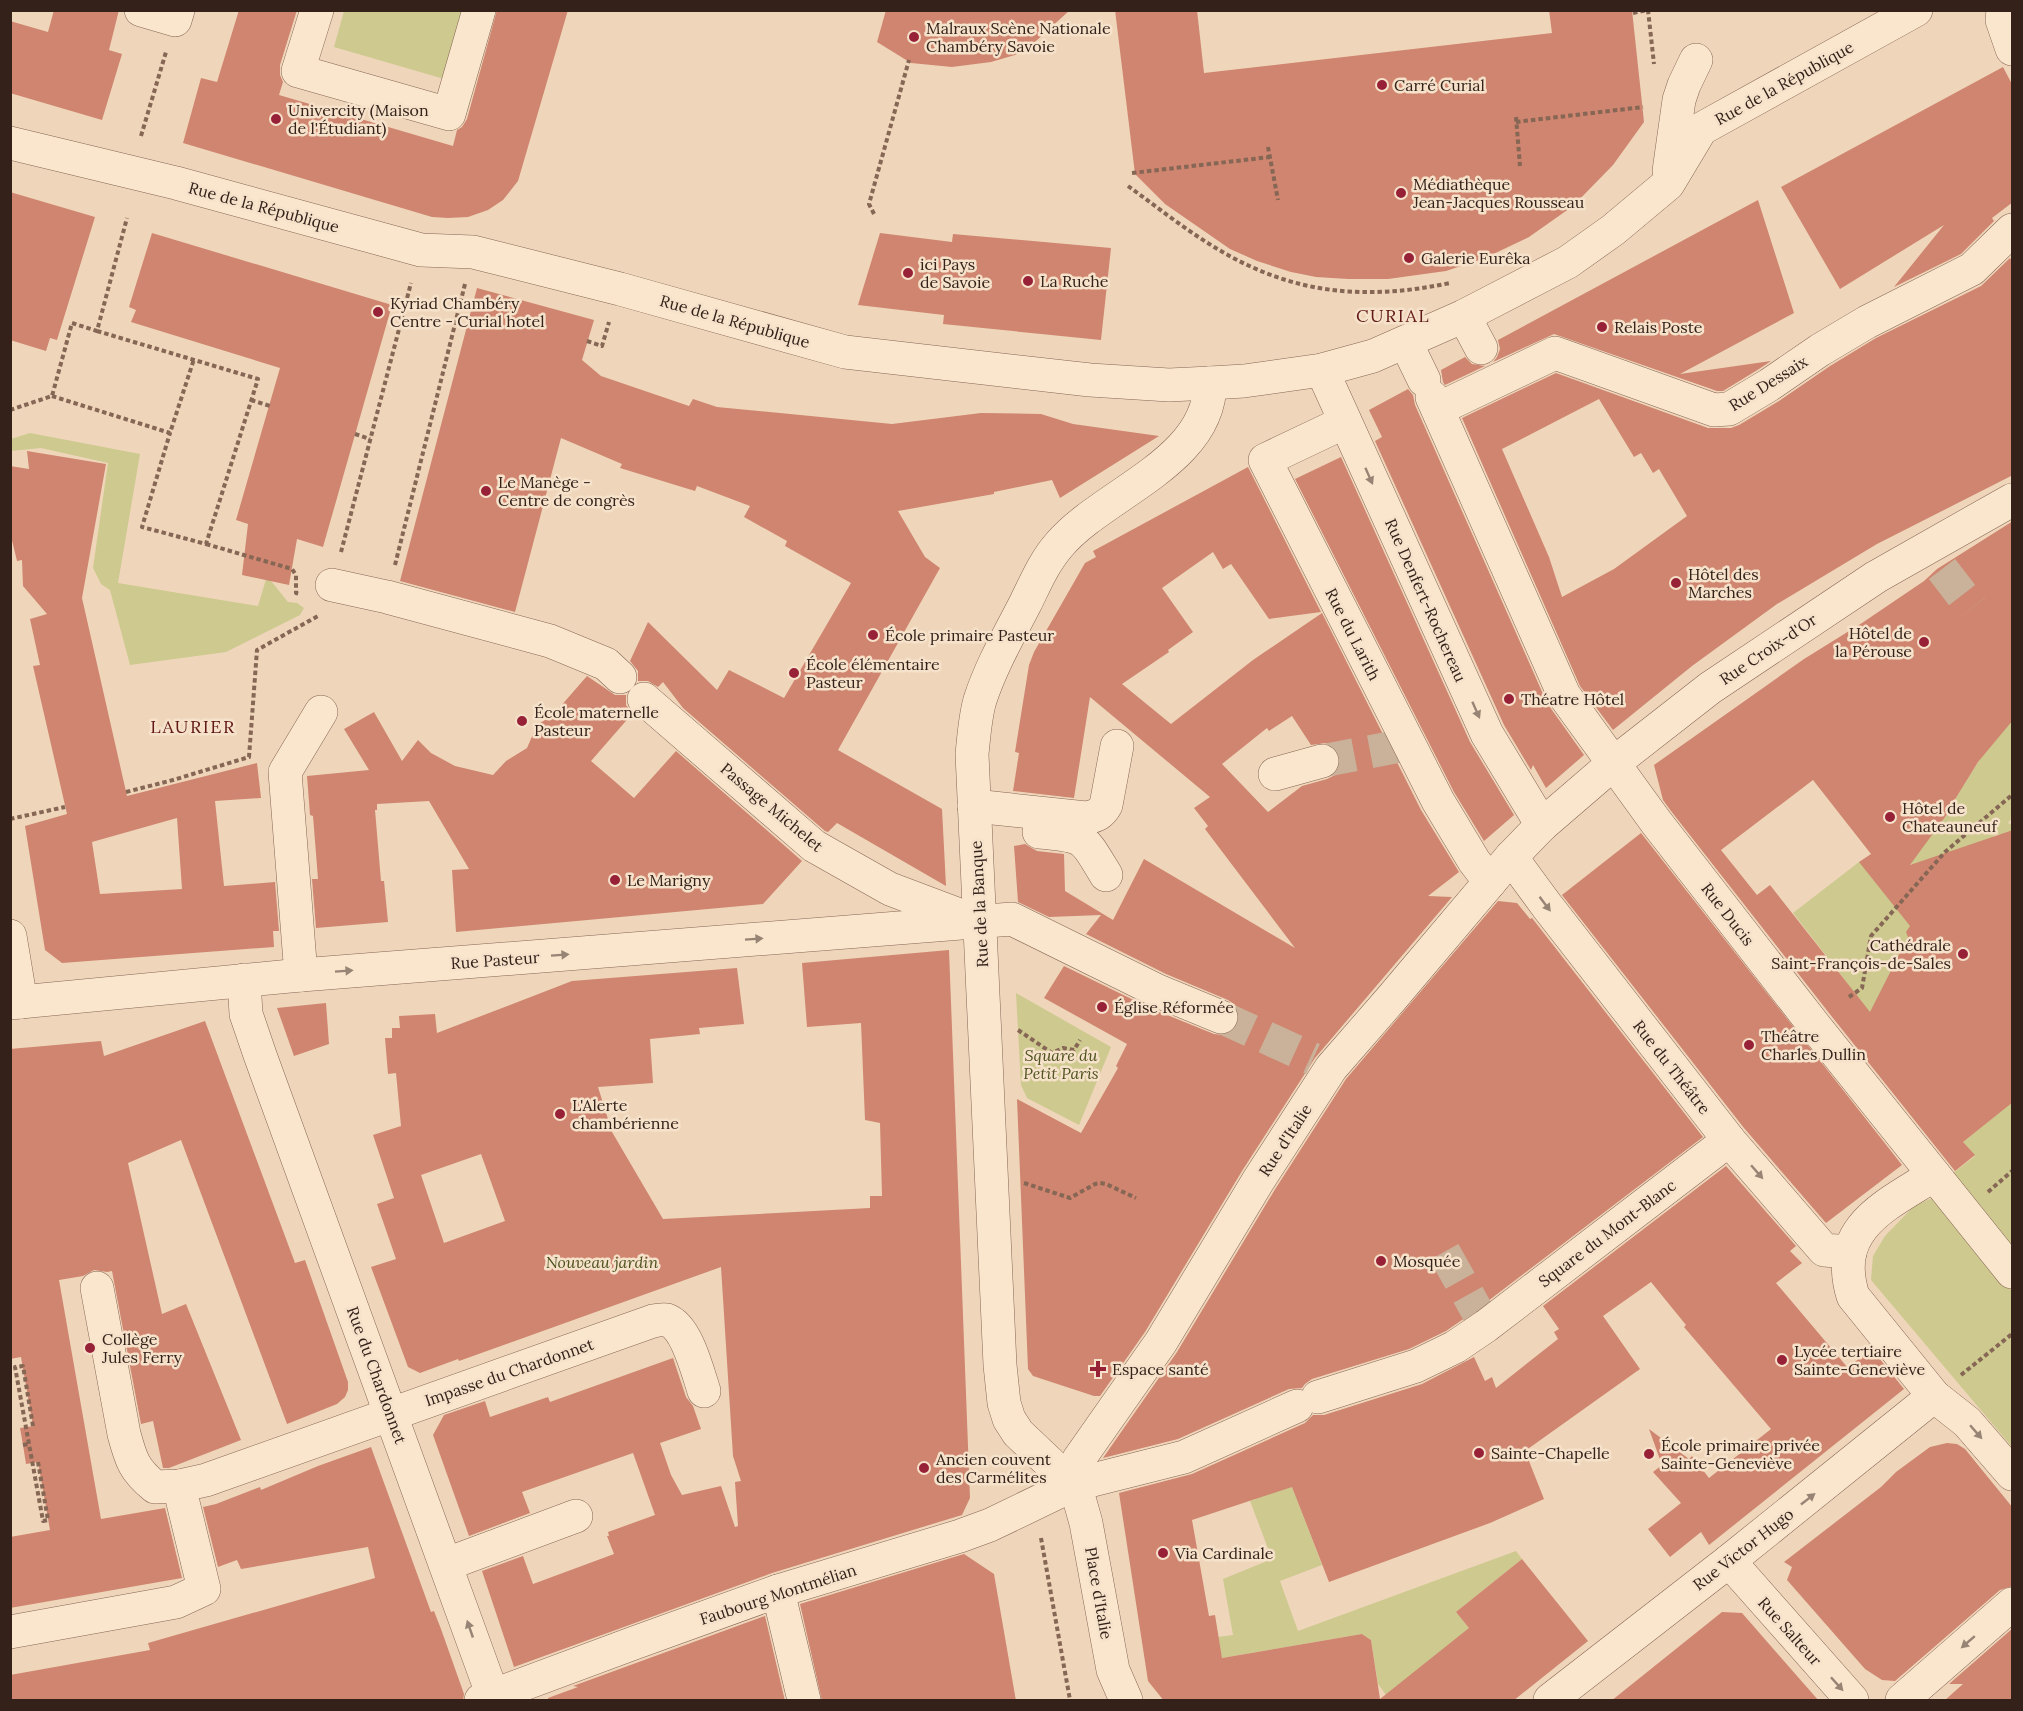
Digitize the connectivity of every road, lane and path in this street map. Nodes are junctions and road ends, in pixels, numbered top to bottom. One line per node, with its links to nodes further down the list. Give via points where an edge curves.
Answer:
1 (141, 10): 8 (street)
2 (317, 10): 3 (street, via 298,72 449,114)
3 (479, 10)
4 (1648, 10): 7 (path)
5 (1916, 10): 19 (street, Rue de la République, via 1701,129)
6 (2003, 10): 9 (street, via 2002,20)
7 (1633, 13)
8 (177, 15): 13 (path)
9 (2013, 49)
10 (909, 60): 22 (path, via 869,204)
11 (1695, 60): 19 (street, via 1679,100)
12 (1649, 106): 17 (path, via 1516,119)
13 (141, 136)
14 (10, 143): 25 (street, Rue de la République, via 176,183)
15 (1268, 147): 16 (path)
16 (1270, 157): 18 (path); 21 (path)
17 (1520, 166)
18 (1132, 173)
19 (1668, 184): 30 (street, Rue de la République, via 1568,262)
20 (1128, 186): 27 (path, via 1223,252 1290,281 1340,292 1379,294)
21 (1278, 200)
22 (874, 214)
23 (127, 219): 31 (path)
24 (2013, 230): 34 (street, Rue Dessaix, via 1972,269 1867,322 1729,409 1714,410 1555,352)
25 (421, 250): 26 (street, Rue de la République); 45 (path)
26 (472, 252): 28 (path); 36 (street, Rue de la République, via 845,352 1090,380 1169,385)
27 (1456, 281)
28 (459, 305): 29 (path); 49 (path)
29 (472, 309)
30 (1464, 316): 32 (street, Rue de la République); 34 (street)
31 (97, 331): 33 (path); 38 (path, via 72,323)
32 (1406, 343): 35 (street, Rue de la République); 37 (street)
33 (194, 359): 39 (path, via 258,379); 43 (path)
34 (1490, 365): 37 (street, Rue Dessaix)
35 (1322, 370): 36 (street, Rue de la République); 42 (street, Rue Denfert-Rochereau)
36 (1210, 383): 60 (street, Rue de la Banque, via 1210,398 1200,423 1178,451 1069,533 1048,559 989,675 980,702 972,754)
37 (1431, 395): 55 (street, via 1564,695)
38 (52, 396): 41 (path); 43 (path)
39 (251, 399): 40 (path); 47 (path)
40 (270, 406)
41 (10, 410)
42 (1345, 422): 62 (street, Rue Denfert-Rochereau, one-way to 62, via 1487,734); 65 (street, Rue du Larith, via 1265,460 1404,745)
43 (170, 433): 47 (path, via 142,527)
44 (355, 434): 45 (path)
45 (370, 439): 48 (path)
46 (2013, 500): 55 (street, Rue Croix-d'Or, via 1876,577 1710,688)
47 (206, 544): 48 (path, via 292,569 296,593)
48 (318, 586): 49 (street); 57 (path, via 325,612 257,650 249,757)
49 (387, 597): 50 (street, via 550,641 606,664)
50 (620, 676)
51 (644, 699): 66 (street, Passage Michelet, via 814,846 890,889)
52 (321, 712): 68 (street, via 285,772)
53 (1117, 746): 60 (street, via 1106,805 1094,817)
54 (1322, 761): 56 (street)
55 (1614, 763): 62 (street, Rue Croix-d'Or); 77 (street, Rue Ducis, via 1656,822)
56 (1275, 774)
57 (126, 792)
58 (2013, 795): 70 (path, via 1946,852 1871,936 1862,988)
59 (65, 807): 61 (path)
60 (974, 816): 64 (street, via 1071,835 1086,843); 66 (street, Rue de la Banque)
61 (10, 819)
62 (1542, 825): 63 (street, Rue d'Italie)
63 (1511, 857): 65 (street, Rue d'Italie); 75 (street, Rue du Théâtre, one-way to 75)
64 (1106, 875)
65 (1490, 882): 93 (street, Rue d'Italie, via 1391,999 1322,1064 1258,1181 1161,1342 1079,1459)
66 (980, 923): 68 (street, Rue Pasteur, one-way to 66); 72 (street, Rue Pasteur, via 1012,919 1158,991); 76 (street, Rue de la Banque)
67 (10, 936): 71 (street)
68 (301, 975): 69 (street, Rue Pasteur)
69 (244, 980): 71 (street, Rue Pasteur); 86 (street, Rue du Chardonnet, via 246,1014)
70 (1849, 997)
71 (16, 1002)
72 (1221, 1017)
73 (1018, 1030): 74 (path, via 1052,1053 1063,1048 1074,1050)
74 (1080, 1040)
75 (1729, 1140): 79 (street, Rue du Théâtre, one-way to 79, via 1824,1250); 85 (street, Square du Mont-Blanc, via 1483,1322 1455,1347 1416,1366)
76 (993, 1172): 78 (path, via 1064,1198 1100,1183); 93 (street, Rue de la Banque, via 1004,1403 1018,1433)
77 (1934, 1175): 79 (street, via 1884,1206 1860,1228); 80 (street, Rue Ducis)
78 (1136, 1198)
79 (1850, 1252): 84 (street, via 1847,1277 1853,1296)
80 (2013, 1272)
81 (97, 1288): 92 (street, via 130,1455 140,1475 155,1487)
82 (2013, 1334): 84 (path)
83 (704, 1391): 86 (street, Impasse du Chardonnet, via 684,1338 676,1325 666,1319)
84 (1934, 1396): 91 (street, one-way to 91, via 1967,1422); 96 (street, Rue Victor Hugo, one-way to 84)
85 (1307, 1401): 93 (street, Faubourg Montmélian, via 1184,1457)
86 (391, 1413): 92 (street, Impasse du Chardonnet); 97 (street, Rue du Chardonnet)
87 (33, 1426): 88 (path, via 23,1366 15,1367)
88 (29, 1444): 89 (path); 90 (path, via 43,1521 48,1520)
89 (23, 1445)
90 (38, 1462)
91 (2013, 1474)
92 (192, 1483): 100 (street, via 204,1589 176,1602)
93 (1073, 1485): 94 (street, Faubourg Montmélian); 104 (street, Place d'Italie, via 1083,1509 1113,1670)
94 (1038, 1502): 98 (street, Faubourg Montmélian, via 960,1536); 103 (path)
95 (576, 1516): 97 (street)
96 (1729, 1561): 105 (street, Rue Victor Hugo); 106 (street, Rue Salteur, one-way to 106)
97 (447, 1564): 101 (street, Rue du Chardonnet, one-way to 97)
98 (778, 1592): 101 (street, Faubourg Montmélian); 102 (street)
99 (2013, 1604): 107 (street, one-way to 107)
100 (10, 1632)
101 (488, 1694)
102 (804, 1701)
103 (1070, 1701)
104 (1126, 1701)
105 (1550, 1701)
106 (1852, 1701)
107 (1902, 1701)

